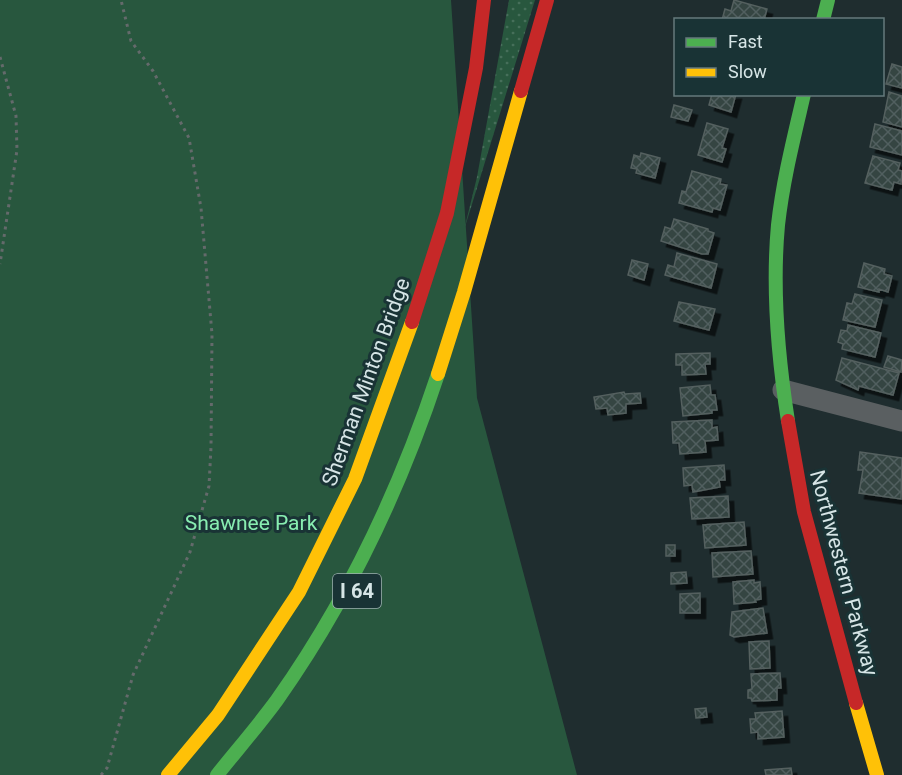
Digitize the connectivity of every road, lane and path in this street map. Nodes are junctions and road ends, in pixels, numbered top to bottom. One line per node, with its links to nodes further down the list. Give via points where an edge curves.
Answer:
1 (122, 0): 15 (path, via 131,41 153,71 189,138 201,208 212,333 211,447 209,486 190,552 133,675 107,768)
2 (484, 0): 8 (main road, I 64)
3 (489, 0): 8 (main road)
4 (547, 0): 12 (main road)
5 (558, 0): 12 (main road, I 64)
6 (828, 0): 7 (main road)
7 (824, 18)
8 (482, 29): 16 (main road, Sherman Minton Bridge / I 64, via 447,213 406,342 355,479 299,592 218,715)
9 (0, 57): 11 (path, via 16,116 17,150)
10 (804, 96): 13 (main road, Northwestern Parkway, via 777,241 776,322)
11 (0, 264)
12 (441, 384): 17 (main road, via 383,517 318,638 276,701); 18 (main road, I 64, via 431,434 394,519 346,611 293,692)
13 (783, 390): 14 (street); 19 (main road, Northwestern Parkway, via 809,539)
14 (902, 421)
15 (101, 775)
16 (168, 775)
17 (217, 775)
18 (229, 775)
19 (877, 775)

